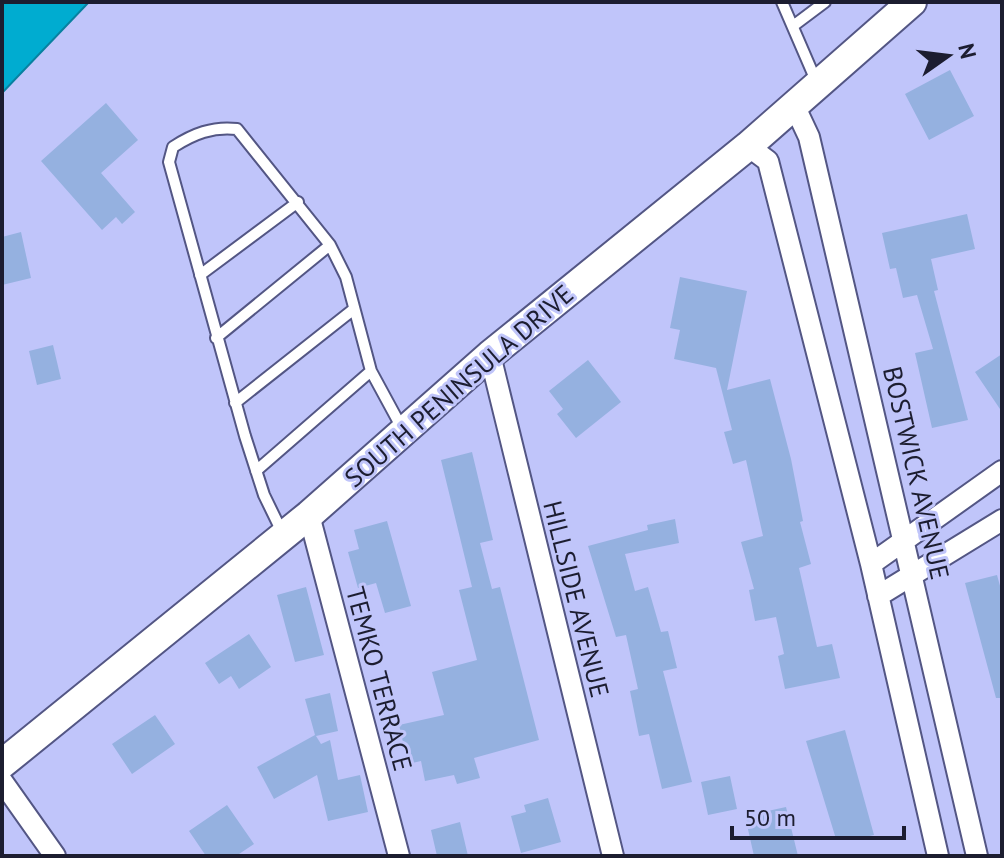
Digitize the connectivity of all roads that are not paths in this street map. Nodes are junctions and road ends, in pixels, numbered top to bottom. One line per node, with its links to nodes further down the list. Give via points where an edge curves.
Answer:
1 (782, 2): 4 (lane)
2 (825, 2): 4 (lane)
3 (912, 2): 5 (main road, SOUTH PENINSULA DRIVE)
4 (793, 26): 5 (lane)
5 (817, 85): 6 (main road, SOUTH PENINSULA DRIVE)
6 (794, 105): 7 (main road, SOUTH PENINSULA DRIVE); 22 (street, BOSTWICK AVENUE, via 809,137)
7 (748, 146): 13 (main road, SOUTH PENINSULA DRIVE); 23 (street, via 768,161)
8 (298, 202): 9 (lane); 10 (lane); 10 (lane, via 237,129 192,135 173,147 169,162)
9 (330, 245): 11 (lane); 12 (lane)
10 (200, 275): 12 (lane)
11 (354, 309): 14 (lane); 15 (lane)
12 (216, 338): 15 (lane)
13 (490, 355): 16 (main road, SOUTH PENINSULA DRIVE); 30 (street, HILLSIDE AVENUE)
14 (371, 371): 16 (lane); 17 (lane)
15 (235, 403): 17 (lane)
16 (404, 431): 19 (main road, SOUTH PENINSULA DRIVE)
17 (256, 471): 21 (lane)
18 (1002, 471): 22 (street)
19 (309, 515): 21 (main road, SOUTH PENINSULA DRIVE); 29 (street, TEMKO TERRACE)
20 (1002, 520): 24 (street)
21 (284, 535): 26 (main road, SOUTH PENINSULA DRIVE)
22 (906, 540): 23 (street); 24 (street, BOSTWICK AVENUE)
23 (871, 564): 25 (street)
24 (914, 577): 25 (street); 32 (street, BOSTWICK AVENUE)
25 (878, 596): 31 (street)
26 (2, 764)
27 (2, 781): 28 (street)
28 (55, 856)
29 (399, 856)
30 (613, 856)
31 (938, 856)
32 (977, 856)

